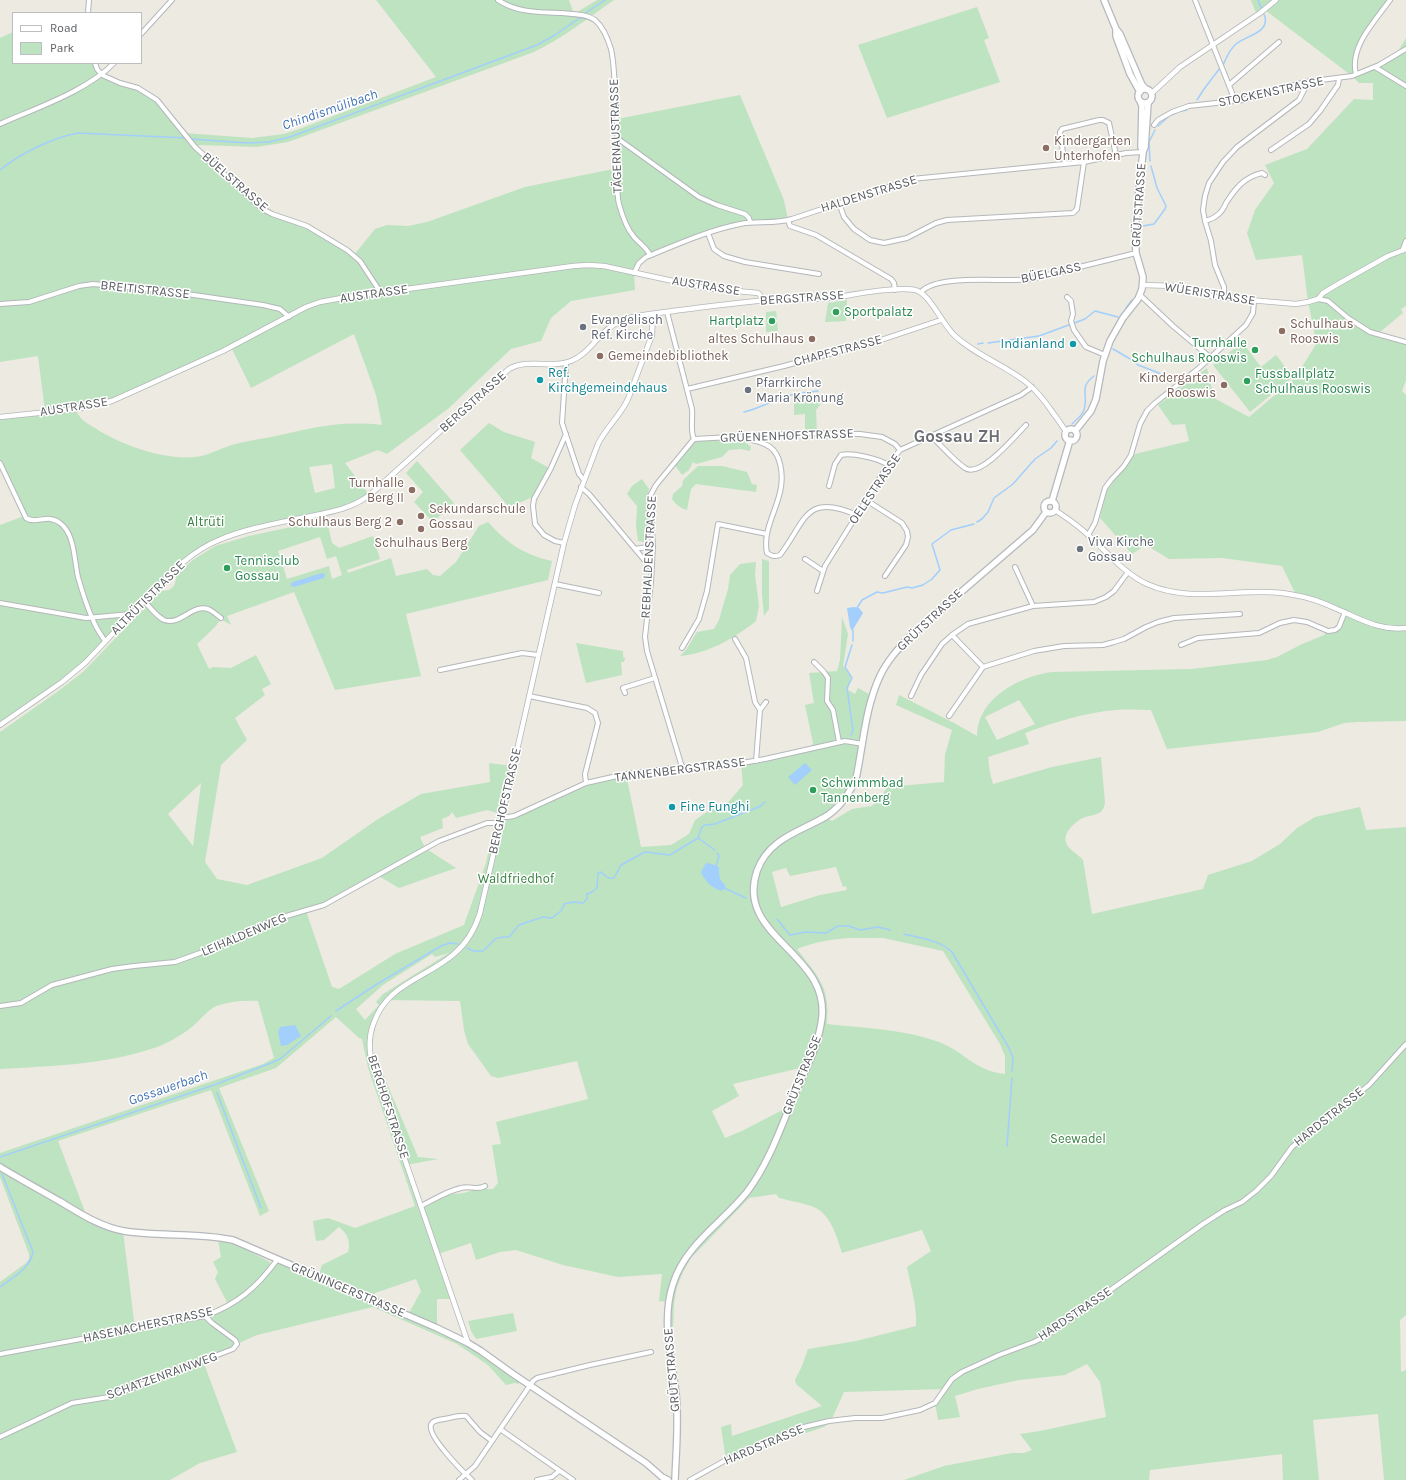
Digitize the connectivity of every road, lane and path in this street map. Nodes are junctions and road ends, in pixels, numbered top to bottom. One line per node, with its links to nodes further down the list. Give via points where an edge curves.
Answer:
1 (89, 0): 8 (street)
2 (172, 0): 10 (street)
3 (498, 0): 31 (street, TÄGERNAUSTRASSE, via 522,10 587,16 601,27 610,47)
4 (1104, 0): 9 (main road)
5 (1195, 0): 12 (street)
6 (1276, 0): 12 (street)
7 (1390, 0): 17 (street, via 1359,44 1354,66)
8 (88, 12)
9 (1116, 29): 23 (main road); 24 (main road, via 1116,36 1130,74)
10 (142, 33)
11 (1279, 42): 21 (street)
12 (1213, 44): 21 (street); 25 (street, via 1176,70)
13 (1406, 49): 16 (street, STOCKENSTRASSE)
14 (96, 64): 18 (street)
15 (113, 64): 18 (street)
16 (1375, 67): 17 (street, STOCKENSTRASSE); 22 (street)
17 (1356, 74): 19 (street, STOCKENSTRASSE)
18 (102, 75): 29 (street, via 76,90); 52 (street, BÜELSTRASSE, via 138,88 157,100 204,156 264,210 307,226 339,244 361,263)
19 (1339, 78): 20 (street, STOCKENSTRASSE); 32 (street, via 1338,85 1309,124)
20 (1305, 82): 27 (street, STOCKENSTRASSE); 40 (street, via 1305,88 1298,100 1237,147 1223,162 1209,183 1205,196)
21 (1229, 85): 27 (street)
22 (1406, 86)
23 (1146, 89): 24 (main road); 25 (main road)
24 (1140, 92): 26 (main road)
25 (1152, 93): 28 (main road, via 1152,99)
26 (1140, 101): 28 (main road); 33 (main road, GRÜTSTRASSE)
27 (1234, 101): 30 (street, STOCKENSTRASSE, via 1189,106 1158,120)
28 (1148, 103): 33 (main road, GRÜTSTRASSE, via 1145,147)
29 (0, 124)
30 (1154, 125)
31 (617, 138): 41 (street, via 699,197 745,214); 46 (street, TÄGERNAUSTRASSE, via 619,204 633,236)
32 (1271, 150)
33 (1142, 152): 34 (street, HALDENSTRASSE); 45 (main road, GRÜTSTRASSE, via 1136,215)
34 (1116, 155): 35 (street, HALDENSTRASSE); 36 (street, via 1109,124 1099,120 1062,129 1060,135)
35 (1084, 162): 36 (street, HALDENSTRASSE); 38 (street, via 1077,209 1073,213 947,220 907,238 884,243 870,240 854,229 844,217)
36 (1064, 163): 38 (street, HALDENSTRASSE, via 912,179)
37 (1264, 175): 40 (street, via 1253,175 1244,181 1235,189 1222,211 1216,217)
38 (839, 203): 39 (street, HALDENSTRASSE)
39 (788, 220): 41 (street, HALDENSTRASSE); 50 (street, via 790,226 816,235 891,279)
40 (1205, 221): 55 (street, via 1216,270 1224,287)
41 (750, 222): 42 (street, HALDENSTRASSE)
42 (708, 234): 46 (street, HALDENSTRASSE); 48 (street, via 714,249 724,256)
43 (1406, 241): 44 (street)
44 (1404, 249): 56 (street, WÜERISTRASSE, via 1338,284)
45 (1136, 254): 49 (main road, GRÜTSTRASSE); 51 (street, BÜELGASS, via 1019,280 973,279 929,285)
46 (650, 255): 47 (street, HALDENSTRASSE, via 641,260)
47 (634, 273): 52 (street, AUSTRASSE, via 598,266 578,266); 57 (street, AUSTRASSE, via 705,288 758,293)
48 (819, 274)
49 (1143, 285): 53 (main road, GRÜTSTRASSE); 55 (street, WÜERISTRASSE, via 1177,286)
50 (895, 290): 51 (street, BERGSTRASSE, via 910,289); 57 (street, BERGSTRASSE, via 838,297)
51 (921, 292): 63 (street)
52 (381, 293): 62 (street, AUSTRASSE, via 320,302)
53 (1140, 295): 65 (main road, GRÜTSTRASSE, via 1117,328); 66 (street)
54 (1067, 297): 65 (street, via 1071,301 1072,328 1086,347)
55 (1224, 298): 58 (street, WÜERISTRASSE)
56 (1318, 299): 58 (street, WÜERISTRASSE, via 1296,304); 64 (street, via 1328,301 1370,332)
57 (763, 301): 60 (street, BERGSTRASSE)
58 (1254, 301): 66 (street, via 1247,323)
59 (0, 304): 62 (street, BREITISTRASSE, via 29,302 93,284 159,290 263,305 280,309)
60 (667, 312): 61 (street, BERGSTRASSE); 69 (street)
61 (653, 314): 67 (street, BERGSTRASSE, via 626,319 613,325 582,355); 82 (street, BERGHOFSTRASSE, via 652,335 628,399 601,438)
62 (289, 317): 70 (street, AUSTRASSE, via 223,351 112,401 76,409)
63 (942, 320): 68 (street, via 963,343 1014,373); 69 (street, CHAPFSTRASSE, via 881,340)
64 (1406, 342)
65 (1105, 355): 73 (main road, GRÜTSTRASSE, via 1096,399)
66 (1211, 358): 92 (street, via 1147,411 1140,424 1131,455 1105,488 1095,523)
67 (566, 363): 74 (street, via 562,421); 85 (street, BERGSTRASSE, via 528,363 509,370)
68 (1032, 387): 72 (street, via 1048,404); 76 (street, OELESTRASSE, via 1021,395)
69 (687, 389): 77 (street)
70 (0, 417)
71 (1026, 425): 76 (street, via 988,463 975,470 966,469)
72 (1066, 431): 73 (main road); 78 (main road, via 1065,437)
73 (1075, 431): 78 (main road, via 1075,438)
74 (566, 434): 82 (street, via 579,474); 93 (street, via 534,499 533,506 535,524 544,535)
75 (734, 436): 77 (street, GRÜENENHOFSTRASSE); 79 (street, GRÜENENHOFSTRASSE, via 860,434 882,437); 91 (street, via 770,447 779,459 781,487)
76 (931, 436): 79 (street, OELESTRASSE)
77 (694, 439): 94 (street, REBHALDENSTRASSE, via 651,493)
78 (1070, 440): 87 (main road)
79 (900, 450): 81 (street, OELESTRASSE)
80 (0, 463): 111 (street, via 26,518 52,519 66,528)
81 (888, 465): 83 (street, via 880,460 849,454 841,455 835,464); 86 (street, OELESTRASSE)
82 (584, 480): 84 (street, BERGHOFSTRASSE)
83 (829, 486)
84 (581, 487): 93 (street, BERGHOFSTRASSE); 95 (street)
85 (365, 499): 105 (street, ALTRÜTISTRASSE, via 342,509 261,526 218,540 178,566)
86 (866, 500): 90 (street, OELESTRASSE); 101 (street, via 902,523 907,531 906,545)
87 (1052, 501): 88 (main road, via 1056,505); 89 (main road, via 1044,505)
88 (1055, 510): 89 (main road, via 1051,513); 92 (street)
89 (1046, 512): 132 (main road, GRÜTSTRASSE, via 1033,530 898,649 875,688)
90 (857, 514): 91 (street, via 831,506 816,507 804,517 780,555 774,557 767,553); 99 (street, OELESTRASSE)
91 (767, 534): 118 (street, via 718,524 707,592 699,619)
92 (1088, 535): 100 (street)
93 (564, 543): 102 (street, BERGHOFSTRASSE)
94 (652, 546): 95 (street); 97 (street, REBHALDENSTRASSE)
95 (635, 550): 97 (street)
96 (805, 559): 99 (street)
97 (652, 568): 123 (street, REBHALDENSTRASSE, via 644,637)
98 (1015, 568): 107 (street)
99 (823, 571): 103 (street, OELESTRASSE)
100 (1128, 572): 107 (street, via 1114,591 1094,602); 108 (street, via 1145,583 1169,592 1272,592 1295,595)
101 (885, 576)
102 (555, 584): 104 (street); 119 (street, BERGHOFSTRASSE)
103 (817, 591)
104 (599, 593)
105 (144, 601): 109 (street, ALTRÜTISTRASSE); 112 (street, via 167,621 176,620 202,608)
106 (0, 603): 111 (street)
107 (1033, 606): 114 (street, via 968,624)
108 (1345, 612): 113 (street, via 1382,628); 117 (street, via 1339,627 1335,630 1294,620 1258,633 1198,638)
109 (131, 614): 111 (street); 116 (street, ALTRÜTISTRASSE)
110 (1240, 614): 121 (street, via 1174,618 1152,624 1114,642 1034,651)
111 (92, 618): 116 (street)
112 (221, 618)
113 (1406, 628)
114 (952, 635): 121 (street); 126 (street, via 942,644 921,675)
115 (735, 639): 128 (street, via 746,658)
116 (105, 641): 130 (street, ALTRÜTISTRASSE, via 68,678)
117 (1181, 645)
118 (682, 648)
119 (538, 655): 122 (street, via 522,653); 125 (street, BERGHOFSTRASSE)
120 (814, 662): 131 (street, via 828,678 827,701 833,710)
121 (983, 667): 129 (street)
122 (440, 670)
123 (655, 678): 124 (street, via 623,688); 134 (street, REBHALDENSTRASSE)
124 (625, 693)
125 (529, 696): 135 (street, via 587,708 595,713 598,723 585,774); 136 (street, BERGHOFSTRASSE)
126 (911, 696)
127 (766, 702): 128 (street)
128 (760, 710): 133 (street)
129 (949, 716)
130 (0, 725)
131 (839, 742): 132 (street, TANNENBERGSTRASSE); 133 (street, TANNENBERGSTRASSE)
132 (863, 744): 159 (main road, GRÜTSTRASSE, via 856,779 844,800 826,816 793,832 769,850 760,862 756,875 754,895 758,912 775,936 814,978 822,1004 822,1023 815,1048 766,1163 739,1202 686,1257 672,1285 668,1328 676,1395)
133 (756, 761): 134 (street, TANNENBERGSTRASSE, via 725,766)
134 (682, 767): 135 (street, TANNENBERGSTRASSE, via 626,774)
135 (586, 783): 136 (street, TANNENBERGSTRASSE, via 514,816)
136 (502, 816): 137 (street, BERGHOFSTRASSE)
137 (500, 823): 138 (street, LEIHALDENWEG, via 487,823 439,841 324,905 276,920 181,960 112,969 52,986 21,1003); 142 (street, BERGHOFSTRASSE, via 480,912 470,936 448,959 394,992 378,1011 370,1034 373,1067)
138 (0, 1006)
139 (1406, 1044): 160 (street, HARDSTRASSE, via 1369,1085 1292,1147 1271,1176 1256,1191 1203,1224 1046,1336 962,1372 952,1379 935,1403 920,1410 882,1418 829,1421 804,1427 726,1460)
140 (0, 1167): 143 (main road, GRÜNINGERSTRASSE, via 105,1226 145,1234 217,1236 233,1240)
141 (486, 1186): 142 (street, via 476,1190 469,1187 459,1188)
142 (421, 1206): 145 (street, BERGHOFSTRASSE)
143 (277, 1260): 144 (street, HASENACHERSTRASSE, via 256,1286 244,1296 229,1306); 145 (main road, GRÜNINGERSTRASSE)
144 (205, 1316): 147 (street, HASENACHERSTRASSE); 150 (street, SCHATZENRAINWEG, via 235,1340 237,1344 233,1349 109,1397 72,1403)
145 (468, 1343): 148 (main road, GRÜNINGERSTRASSE)
146 (651, 1352): 148 (street, via 542,1377 533,1381)
147 (0, 1354)
148 (530, 1386): 149 (street); 158 (main road, GRÜNINGERSTRASSE)
149 (500, 1429): 151 (street); 152 (street)
150 (0, 1437)
151 (492, 1441): 153 (street); 153 (street, via 466,1416 432,1422 430,1429 438,1444)
152 (559, 1471): 156 (street, via 552,1477); 157 (street)
153 (466, 1475): 154 (street); 155 (street)
154 (459, 1480)
155 (472, 1480)
156 (537, 1480)
157 (573, 1480)
158 (668, 1480)
159 (675, 1480)
160 (690, 1480)

